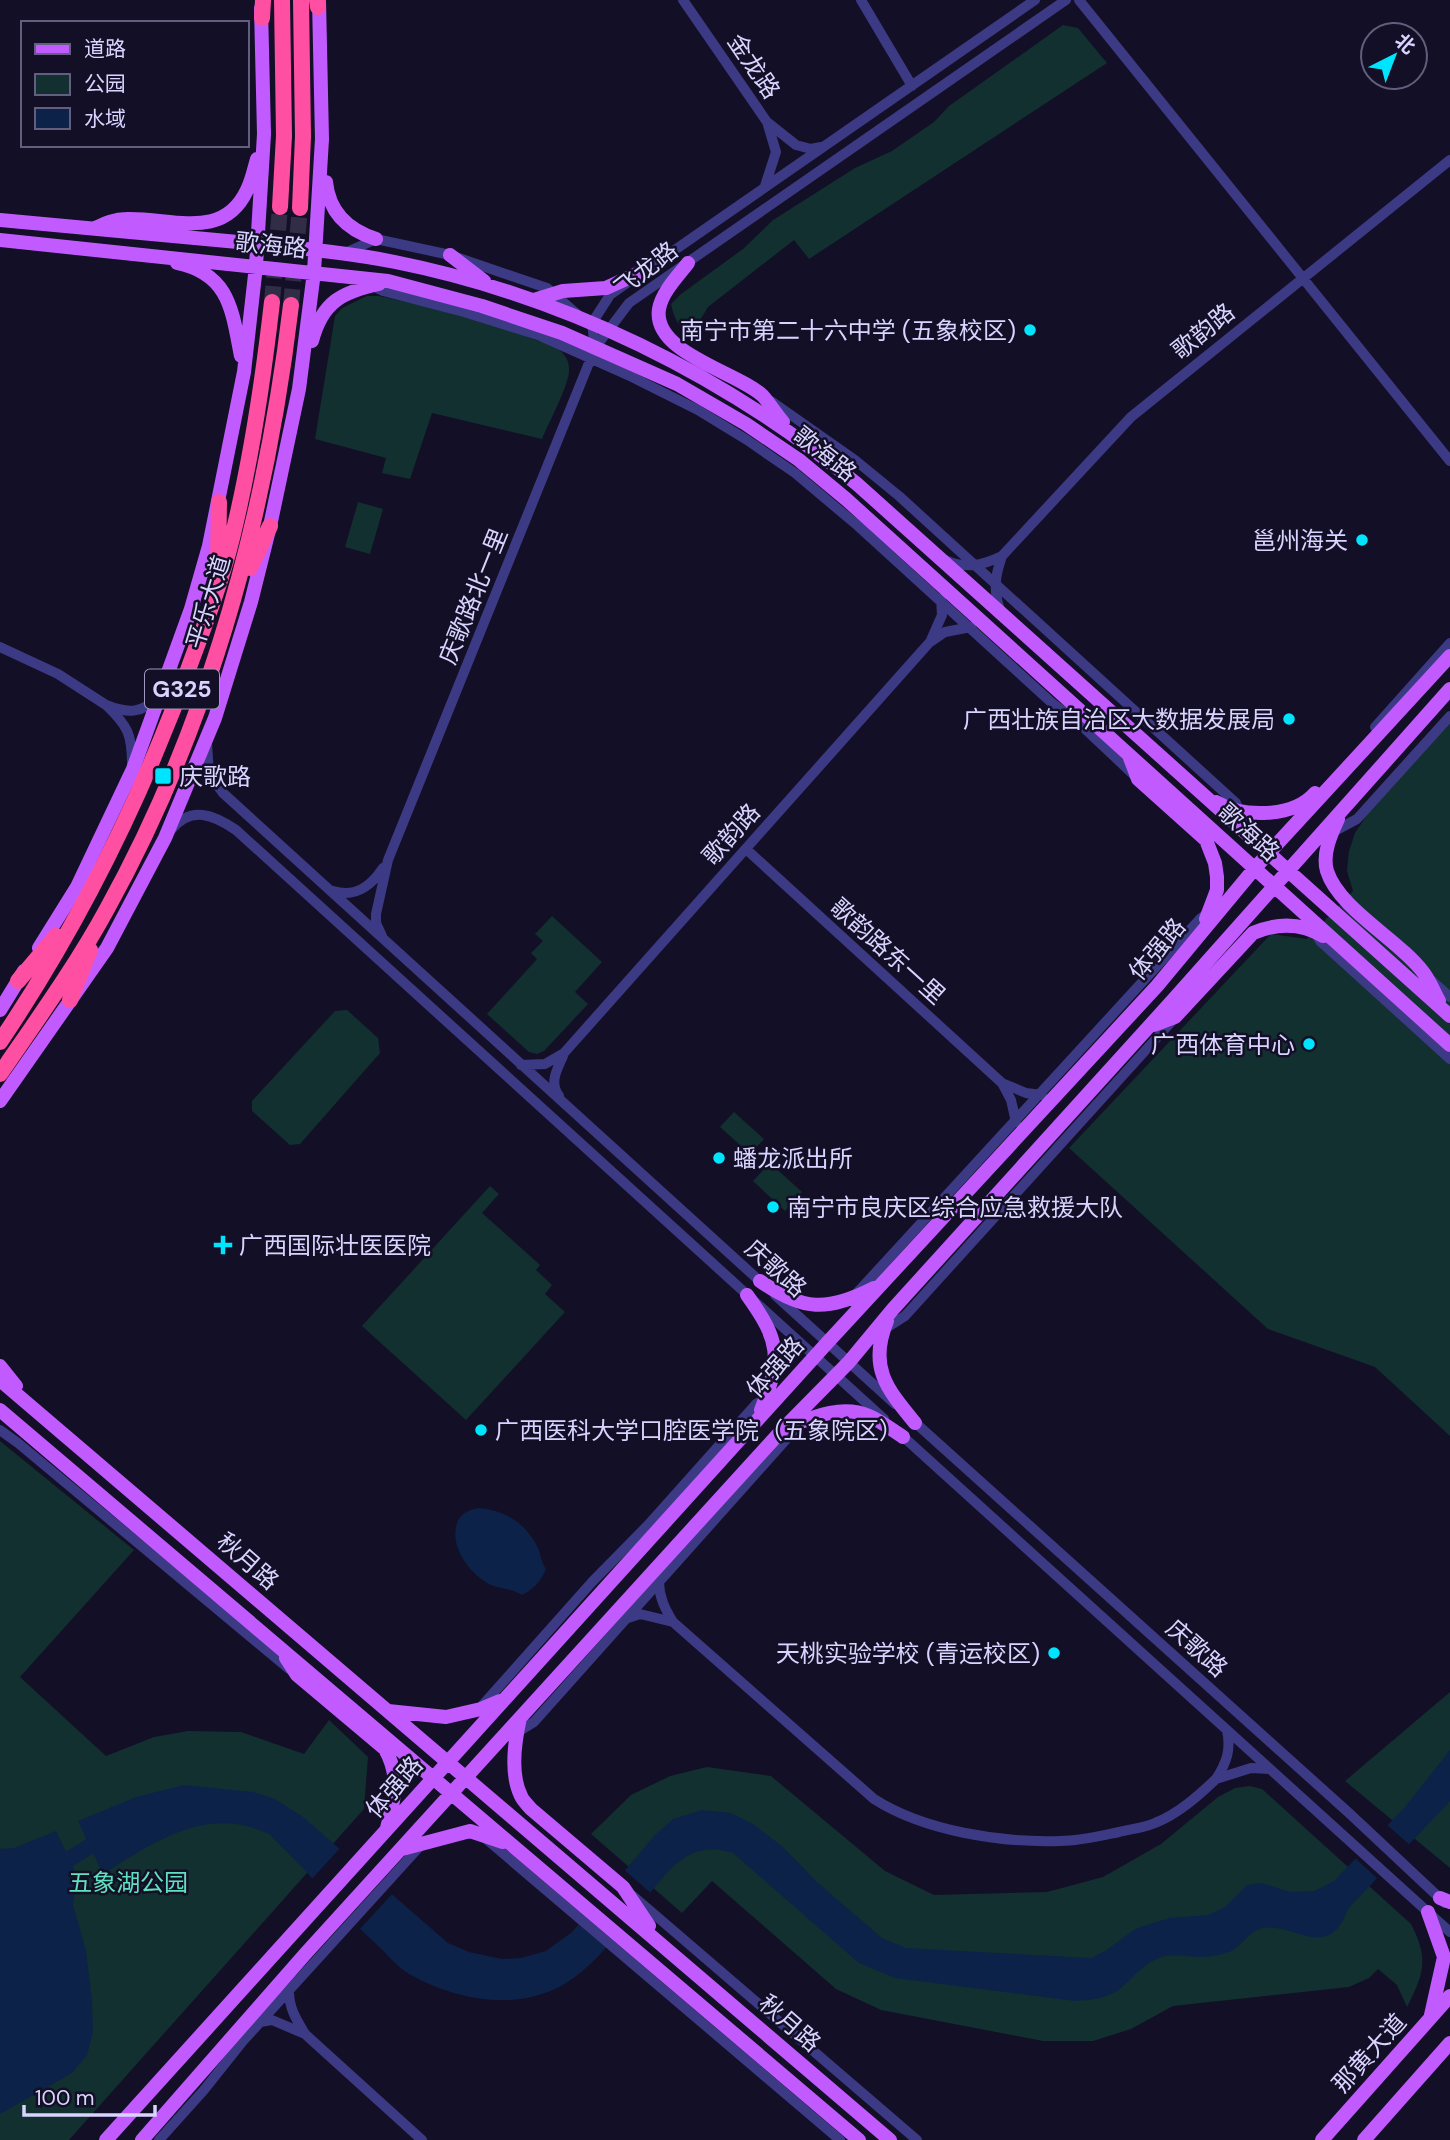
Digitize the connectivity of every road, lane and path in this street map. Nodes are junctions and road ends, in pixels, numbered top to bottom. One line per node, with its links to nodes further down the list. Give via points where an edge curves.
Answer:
1 (262, 0): 10 (highway)
2 (282, 0): 18 (highway)
3 (301, 0): 19 (highway)
4 (683, 0): 12 (street, 金龙路)
5 (861, 0): 11 (street)
6 (1035, 0): 11 (street, 飞龙路)
7 (1066, 0): 29 (street, 飞龙路)
8 (1079, 0): 34 (street)
9 (318, 2): 15 (main road)
10 (262, 18): 13 (main road)
11 (912, 86): 14 (street, 飞龙路)
12 (767, 122): 14 (street, 金龙路, via 796,145); 17 (street, 金龙路, via 776,152)
13 (264, 134): 21 (main road, via 241,201 218,219 195,224 113,220); 24 (main road)
14 (823, 147): 17 (street, 飞龙路)
15 (321, 149): 22 (main road, via 327,196 335,211 352,229); 25 (main road)
16 (1450, 160): 34 (street, 歌韵路)
17 (765, 187): 31 (street, 飞龙路)
18 (280, 207)
19 (300, 208)
20 (0, 219): 21 (main road, 歌海路)
21 (94, 228): 24 (main road, 歌海路)
22 (376, 239): 27 (street); 28 (street)
23 (0, 240): 26 (main road, 歌海路)
24 (258, 244): 25 (main road, 歌海路); 30 (main road)
25 (316, 249): 27 (main road, 歌海路); 32 (main road)
26 (120, 252): 30 (main road, 歌海路); 45 (main road, via 186,265 210,277 231,306)
27 (345, 253): 36 (main road, 歌海路)
28 (450, 255): 36 (main road); 38 (street)
29 (688, 263): 43 (street, 飞龙路, via 629,303); 47 (main road, via 659,309 666,334 682,349)
30 (256, 266): 32 (main road, 歌海路); 45 (main road)
31 (648, 269): 38 (main road, via 606,288); 42 (street, 飞龙路, via 611,295)
32 (314, 272): 33 (main road, 歌海路); 46 (main road)
33 (351, 277): 35 (main road, 歌海路); 37 (street)
34 (1303, 277): 49 (street); 52 (street, 歌韵路, via 1131,417)
35 (388, 282): 37 (main road); 44 (main road, 歌海路, via 562,333)
36 (488, 284): 39 (main road, 歌海路)
37 (371, 285): 44 (street); 46 (main road, via 334,300 323,312)
38 (554, 294): 39 (main road); 42 (street)
39 (534, 300): 42 (main road, 歌海路)
40 (272, 302): 57 (highway, 平乐大道 / G325, via 233,536)
41 (291, 304): 58 (highway, 平乐大道, via 282,382)
42 (587, 321): 43 (main road, 歌海路); 44 (street)
43 (610, 332): 44 (street, 飞龙路); 48 (main road, 歌海路, via 685,367)
44 (593, 353): 55 (main road, 歌海路, via 677,384 746,424 799,460); 59 (street, via 698,410 795,473); 88 (street, 庆歌路北一里)
45 (244, 372): 50 (main road)
46 (299, 389): 51 (main road)
47 (762, 395): 48 (main road); 54 (street, via 855,460)
48 (790, 432): 53 (main road, 歌海路, via 857,484)
49 (1450, 461)
50 (219, 502): 57 (highway); 67 (main road, via 204,566)
51 (270, 526): 58 (highway); 73 (main road, via 251,602)
52 (1002, 556): 54 (street); 56 (street)
53 (939, 558): 54 (street); 60 (main road, 歌海路)
54 (976, 566): 56 (street)
55 (926, 571): 59 (street); 62 (main road, 歌海路)
56 (994, 582): 60 (street); 79 (street)
57 (217, 590): 94 (highway, 平乐大道 / G325, via 133,806)
58 (234, 602): 95 (highway, 平乐大道, via 196,715)
59 (943, 604): 61 (street); 63 (street, 歌韵路)
60 (1002, 615): 77 (main road, 歌海路)
61 (969, 627): 62 (street, 歌韵路); 63 (street, 歌韵路, via 945,632); 76 (street)
62 (991, 630): 74 (main road, 歌海路)
63 (929, 643): 86 (street, 歌韵路)
64 (1450, 643): 72 (street)
65 (0, 647): 69 (street, via 58,674)
66 (1450, 656): 70 (main road, 体强路)
67 (162, 688): 69 (street, via 147,707 134,712); 75 (main road)
68 (1450, 689): 78 (main road, 体强路)
69 (106, 705): 75 (street, via 127,727)
70 (1400, 711): 72 (main road); 87 (main road, 体强路)
71 (1450, 716): 82 (street, via 1357,819)
72 (1375, 727): 79 (main road, via 1310,798 1295,808)
73 (207, 737): 80 (street, 庆歌路, via 209,774); 84 (main road)
74 (1128, 753): 76 (main road); 89 (main road, 歌海路)
75 (132, 771): 103 (main road, via 77,887)
76 (1138, 779): 96 (main road, via 1206,840 1217,877)
77 (1200, 792): 79 (main road); 83 (main road, 歌海路)
78 (1345, 806): 82 (main road); 85 (main road, 体强路)
79 (1239, 810): 83 (street)
80 (248, 816): 81 (street); 92 (street, 庆歌路)
81 (236, 830): 84 (street, 庆歌路, via 210,815 191,815 176,824); 124 (street, 庆歌路)
82 (1332, 833): 85 (street); 102 (main road, via 1325,861 1337,891)
83 (1250, 837): 87 (main road, 歌海路)
84 (166, 838): 105 (main road, via 107,947)
85 (1308, 847): 90 (main road, 体强路)
86 (746, 849): 112 (street, 歌韵路); 116 (street, 歌韵路东一里)
87 (1269, 854): 89 (main road, 体强路); 90 (main road, 歌海路)
88 (388, 859): 92 (street, 庆歌路北一里, via 377,877 360,890); 100 (street, 庆歌路北一里, via 376,914)
89 (1255, 869): 91 (main road, 歌海路); 93 (main road, 体强路)
90 (1287, 870): 91 (main road, 体强路); 107 (main road, 歌海路)
91 (1274, 886): 97 (main road, 歌海路); 109 (main road, 体强路)
92 (329, 890): 100 (street, 庆歌路)
93 (1229, 900): 96 (street); 99 (main road, 体强路)
94 (85, 902): 103 (highway); 110 (highway, 平乐大道 / G325)
95 (107, 910): 105 (highway); 115 (highway, 平乐大道)
96 (1209, 912): 99 (main road); 117 (street)
97 (1307, 916): 98 (street); 101 (main road, 歌海路)
98 (1315, 931): 101 (main road); 108 (main road, via 1287,925 1253,933); 113 (street, via 1320,941)
99 (1198, 937): 118 (main road, 体强路)
100 (386, 941): 114 (street, 庆歌路)
101 (1340, 946): 111 (main road, 歌海路)
102 (1423, 972): 104 (street); 107 (main road)
103 (18, 981): 106 (main road)
104 (1450, 997)
105 (70, 1000): 119 (main road)
106 (0, 1010)
107 (1448, 1014)
108 (1175, 1017): 109 (main road); 130 (street, via 905,1315)
109 (1149, 1026): 129 (main road, 体强路)
110 (0, 1042)
111 (1450, 1045)
112 (564, 1053): 114 (street, 歌韵路, via 545,1064); 120 (street, 歌韵路, via 554,1080)
113 (1450, 1059)
114 (522, 1065): 120 (street, 庆歌路)
115 (0, 1074)
116 (1002, 1083): 117 (street, 歌韵路东一里); 121 (street, 歌韵路东一里)
117 (1038, 1095): 118 (street, 歌韵路东一里); 121 (street)
118 (1056, 1095): 122 (main road, 体强路)
119 (0, 1101)
120 (563, 1102): 123 (street, 庆歌路)
121 (1016, 1119): 122 (street, 歌韵路东一里); 128 (street)
122 (1017, 1137): 126 (main road, 体强路)
123 (718, 1243): 124 (street); 125 (street, 庆歌路)
124 (706, 1257): 127 (street, 庆歌路)
125 (760, 1281): 128 (main road, via 792,1301 808,1305); 132 (street, 庆歌路)
126 (882, 1284): 128 (main road); 132 (main road, 体强路)
127 (747, 1295): 133 (street, 庆歌路); 139 (main road, via 764,1319 775,1349 775,1371)
128 (854, 1297)
129 (893, 1309): 130 (main road); 131 (main road, 体强路)
130 (884, 1330): 131 (street); 144 (main road, via 879,1363 882,1379)
131 (867, 1342): 134 (main road, 体强路)
132 (827, 1343): 133 (main road, 体强路); 134 (street, 庆歌路)
133 (815, 1356): 136 (street, 庆歌路); 138 (main road, 体强路)
134 (849, 1362): 136 (main road, 体强路); 144 (street, 庆歌路)
135 (0, 1366): 140 (main road)
136 (835, 1375): 145 (main road, 体强路); 147 (street, 庆歌路)
137 (0, 1380): 140 (main road, 秋月路)
138 (785, 1389): 139 (street); 142 (main road, 体强路)
139 (766, 1399): 142 (main road); 156 (street, via 756,1404)
140 (32, 1407): 149 (main road, 秋月路)
141 (0, 1410): 152 (main road, 秋月路)
142 (758, 1420): 155 (main road, 体强路)
143 (803, 1421): 145 (main road); 147 (main road, via 849,1411 868,1415); 148 (street)
144 (915, 1423): 163 (street, 庆歌路)
145 (783, 1429): 158 (main road, 体强路)
146 (0, 1430): 154 (street)
147 (903, 1437): 159 (street, 庆歌路)
148 (659, 1582): 150 (street); 151 (street, via 664,1607)
149 (276, 1615): 152 (main road); 157 (main road, 秋月路)
150 (628, 1618): 151 (street, via 640,1614); 160 (street, via 534,1722)
151 (673, 1622): 167 (street, via 874,1799 892,1811 944,1829 1061,1841 1098,1836 1152,1825)
152 (262, 1632): 153 (main road, 秋月路)
153 (275, 1643): 154 (main road); 165 (main road, 秋月路)
154 (297, 1675): 170 (main road, via 385,1749 394,1764 396,1787)
155 (504, 1699): 156 (main road); 162 (main road, 体强路)
156 (478, 1710): 157 (main road, via 446,1717)
157 (388, 1711): 162 (main road, 秋月路)
158 (520, 1717): 160 (main road); 161 (main road, 体强路)
159 (1227, 1730): 164 (street, 庆歌路); 167 (street, via 1229,1754)
160 (517, 1733): 161 (street); 175 (main road, via 520,1795)
161 (493, 1748): 166 (main road, 体强路)
162 (447, 1762): 165 (main road, 体强路); 166 (main road, 秋月路)
163 (1298, 1767): 168 (street); 176 (street, 庆歌路)
164 (1270, 1769): 167 (street); 168 (street, 庆歌路)
165 (433, 1777): 169 (main road, 秋月路); 170 (main road, 体强路)
166 (466, 1778): 169 (main road, 体强路); 179 (main road, 秋月路)
167 (1216, 1779)
168 (1284, 1782): 177 (street, 庆歌路)
169 (452, 1793): 172 (main road, 秋月路); 173 (main road, 体强路)
170 (385, 1833): 187 (main road, 体强路)
171 (480, 1833): 172 (main road); 173 (main road, via 470,1831 422,1843); 174 (street)
172 (514, 1847): 174 (main road, 秋月路)
173 (405, 1854): 181 (street); 188 (main road, 体强路, via 306,1954)
174 (544, 1880): 180 (main road, 秋月路)
175 (623, 1887): 179 (main road); 194 (street)
176 (1443, 1900)
177 (1424, 1909): 178 (street); 183 (main road, via 1444,1957)
178 (1450, 1932)
179 (659, 1942): 193 (main road, 秋月路)
180 (642, 1964): 191 (street); 192 (main road, 秋月路)
181 (289, 1991): 184 (street); 185 (street, via 292,2010)
182 (1450, 1996): 183 (main road, 那黄大道)
183 (1431, 2017): 195 (main road, 那黄大道)
184 (260, 2022): 185 (street, via 272,2020); 189 (street)
185 (305, 2034): 190 (street)
186 (1450, 2043): 196 (main road)
187 (106, 2140)
188 (142, 2140)
189 (159, 2140)
190 (422, 2140)
191 (840, 2140)
192 (859, 2140)
193 (890, 2140)
194 (918, 2140)
195 (1322, 2140)
196 (1364, 2140)

